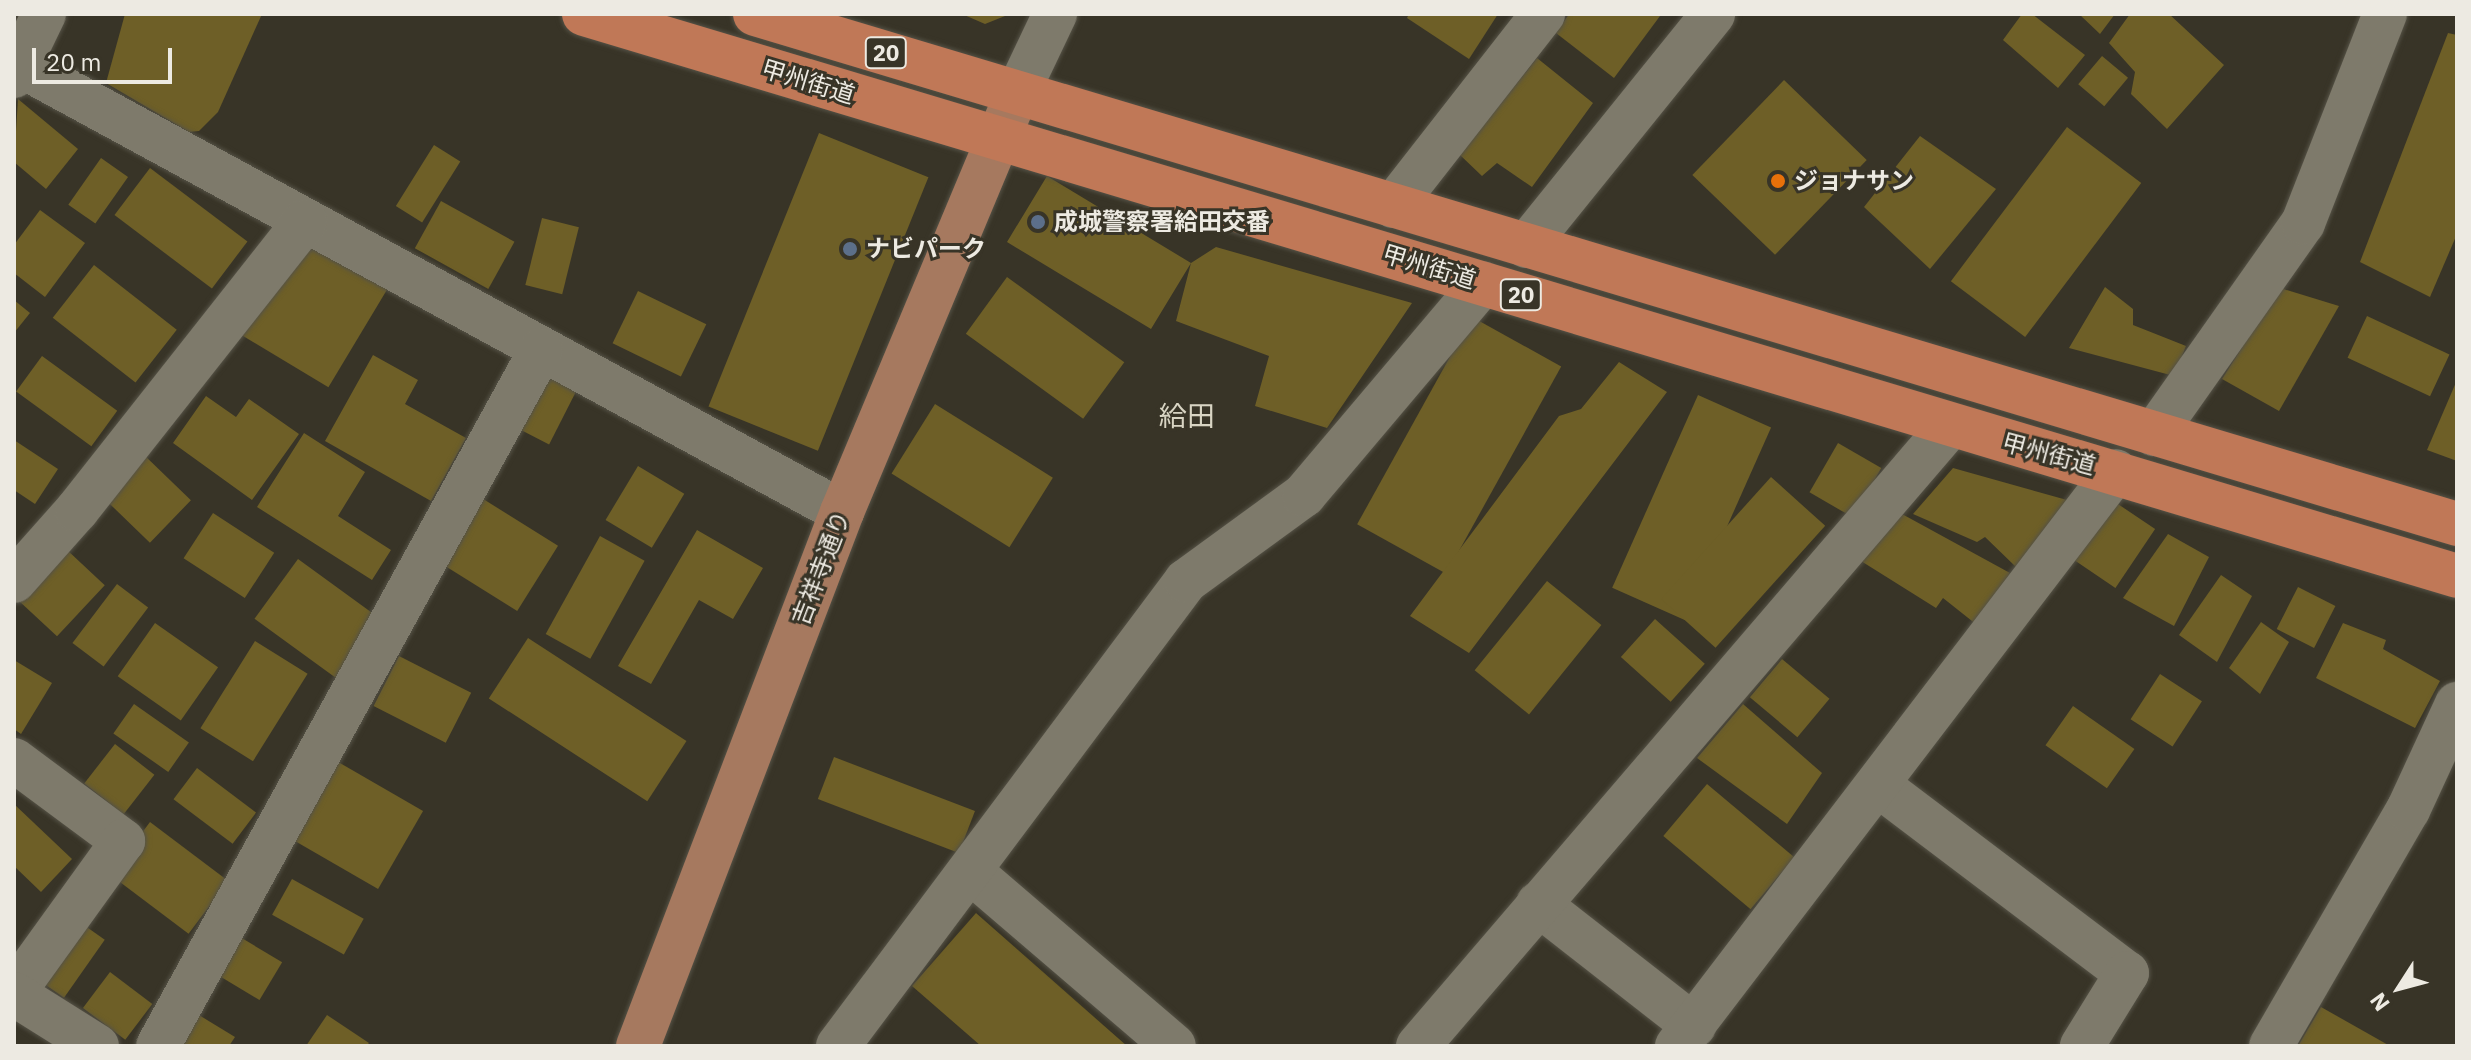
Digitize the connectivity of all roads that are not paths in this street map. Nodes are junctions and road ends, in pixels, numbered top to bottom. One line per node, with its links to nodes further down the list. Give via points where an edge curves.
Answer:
1 (44, 14): 8 (street)
2 (584, 14): 10 (highway, 甲州街道 / 20)
3 (755, 14): 9 (highway, 甲州街道 / 20)
4 (1055, 14): 9 (street)
5 (1543, 14): 11 (street)
6 (1713, 14): 13 (street)
7 (2385, 14): 17 (street, via 2303,223)
8 (16, 68): 12 (street)
9 (1017, 94): 10 (main road, 吉祥寺通り); 11 (highway, 甲州街道 / 20)
10 (998, 140): 14 (highway, 甲州街道 / 20); 19 (main road, 吉祥寺通り)
11 (1393, 206): 13 (highway, 甲州街道 / 20)
12 (305, 221): 15 (street); 22 (street, via 77,510)
13 (1526, 246): 17 (highway, 甲州街道 / 20)
14 (1483, 283): 16 (highway, 甲州街道 / 20); 26 (street, via 1304,495 1186,581)
15 (541, 350): 19 (street); 31 (street)
16 (1949, 427): 18 (highway, 甲州街道 / 20); 27 (street)
17 (2154, 434): 20 (highway, 甲州街道 / 20)
18 (2116, 471): 21 (highway, 甲州街道 / 20); 25 (street)
19 (842, 512): 32 (main road, 吉祥寺通り)
20 (2457, 524)
21 (2457, 576)
22 (14, 581)
23 (2457, 704): 37 (street, via 2408,810)
24 (14, 760): 28 (street, via 123,841)
25 (1878, 785): 29 (street); 36 (street, via 2127,973)
26 (971, 872): 33 (street); 34 (street)
27 (1538, 904): 29 (street); 35 (street)
28 (14, 993): 30 (street)
29 (1686, 1036)
30 (97, 1046)
31 (158, 1046)
32 (638, 1046)
33 (838, 1046)
34 (1174, 1046)
35 (1418, 1046)
36 (2082, 1046)
37 (2271, 1046)

